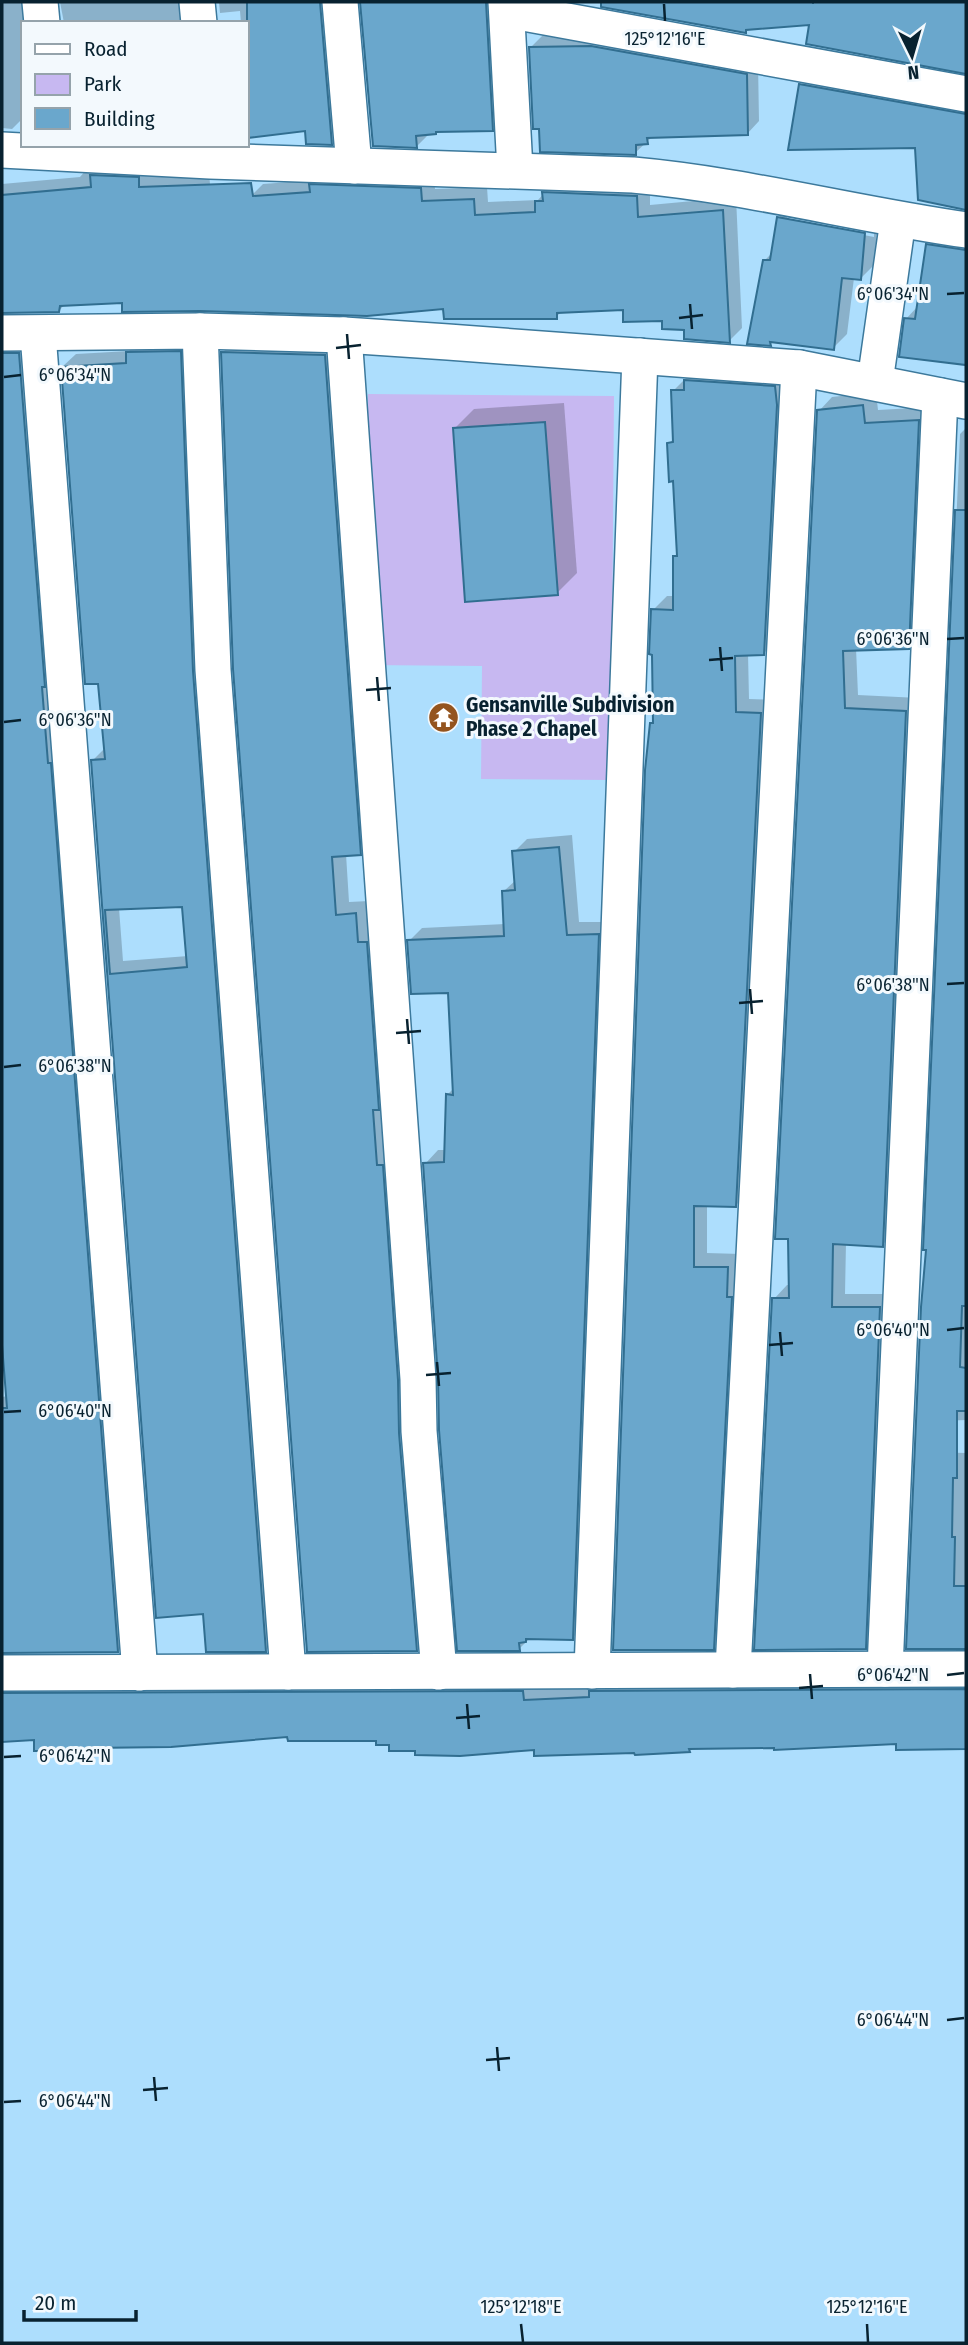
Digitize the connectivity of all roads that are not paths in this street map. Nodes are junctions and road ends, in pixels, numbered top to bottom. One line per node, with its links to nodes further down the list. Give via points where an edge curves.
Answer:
1 (40, 2): 5 (street)
2 (197, 2): 6 (street)
3 (340, 2): 11 (street)
4 (507, 6): 7 (street); 12 (street)
5 (42, 21)
6 (199, 21)
7 (966, 94)
8 (2, 150): 9 (street)
9 (54, 150): 10 (street)
10 (209, 153): 11 (street)
11 (354, 166): 12 (street)
12 (515, 170): 13 (street, via 691,180)
13 (898, 220): 14 (street); 21 (street)
14 (966, 230)
15 (200, 331): 17 (street); 18 (street); 27 (street, via 213,670)
16 (2, 333): 17 (street)
17 (38, 334): 30 (street)
18 (344, 335): 19 (street); 28 (street)
19 (640, 356): 20 (street); 26 (street)
20 (799, 368): 21 (street); 25 (street)
21 (875, 382): 22 (street)
22 (953, 399): 23 (street)
23 (885, 1669): 24 (street); 25 (street)
24 (966, 1669)
25 (733, 1670): 26 (street)
26 (592, 1671): 28 (street)
27 (288, 1672): 28 (street); 30 (street)
28 (439, 1672)
29 (2, 1673): 30 (street)
30 (141, 1673)

